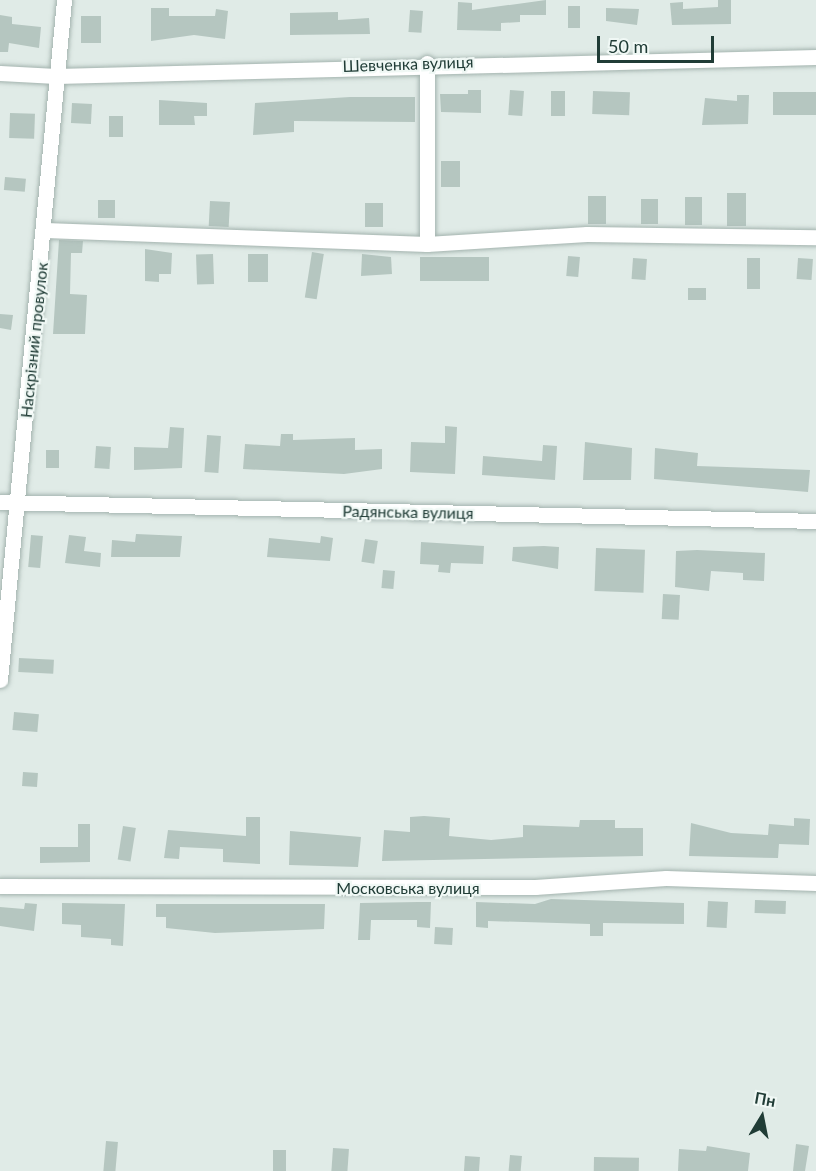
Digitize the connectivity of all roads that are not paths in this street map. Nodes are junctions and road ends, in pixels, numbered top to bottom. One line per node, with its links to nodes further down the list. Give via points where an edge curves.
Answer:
1 (64, 0): 5 (street, Наскрізний провулок)
2 (816, 57): 3 (street, Шевченка вулиця)
3 (427, 63): 5 (street, Шевченка вулиця); 8 (street)
4 (0, 73): 5 (street, Шевченка вулиця)
5 (56, 76): 6 (street, Наскрізний провулок)
6 (45, 230): 8 (street); 10 (street, Наскрізний провулок)
7 (816, 237): 8 (street, via 587,234)
8 (427, 244)
9 (0, 502): 10 (street, Радянська вулиця)
10 (17, 504): 11 (street, Радянська вулиця); 12 (street, Наскрізний провулок)
11 (816, 520)
12 (0, 680)
13 (816, 883): 14 (street, Московська вулиця, via 666,878 523,887)
14 (0, 886)

